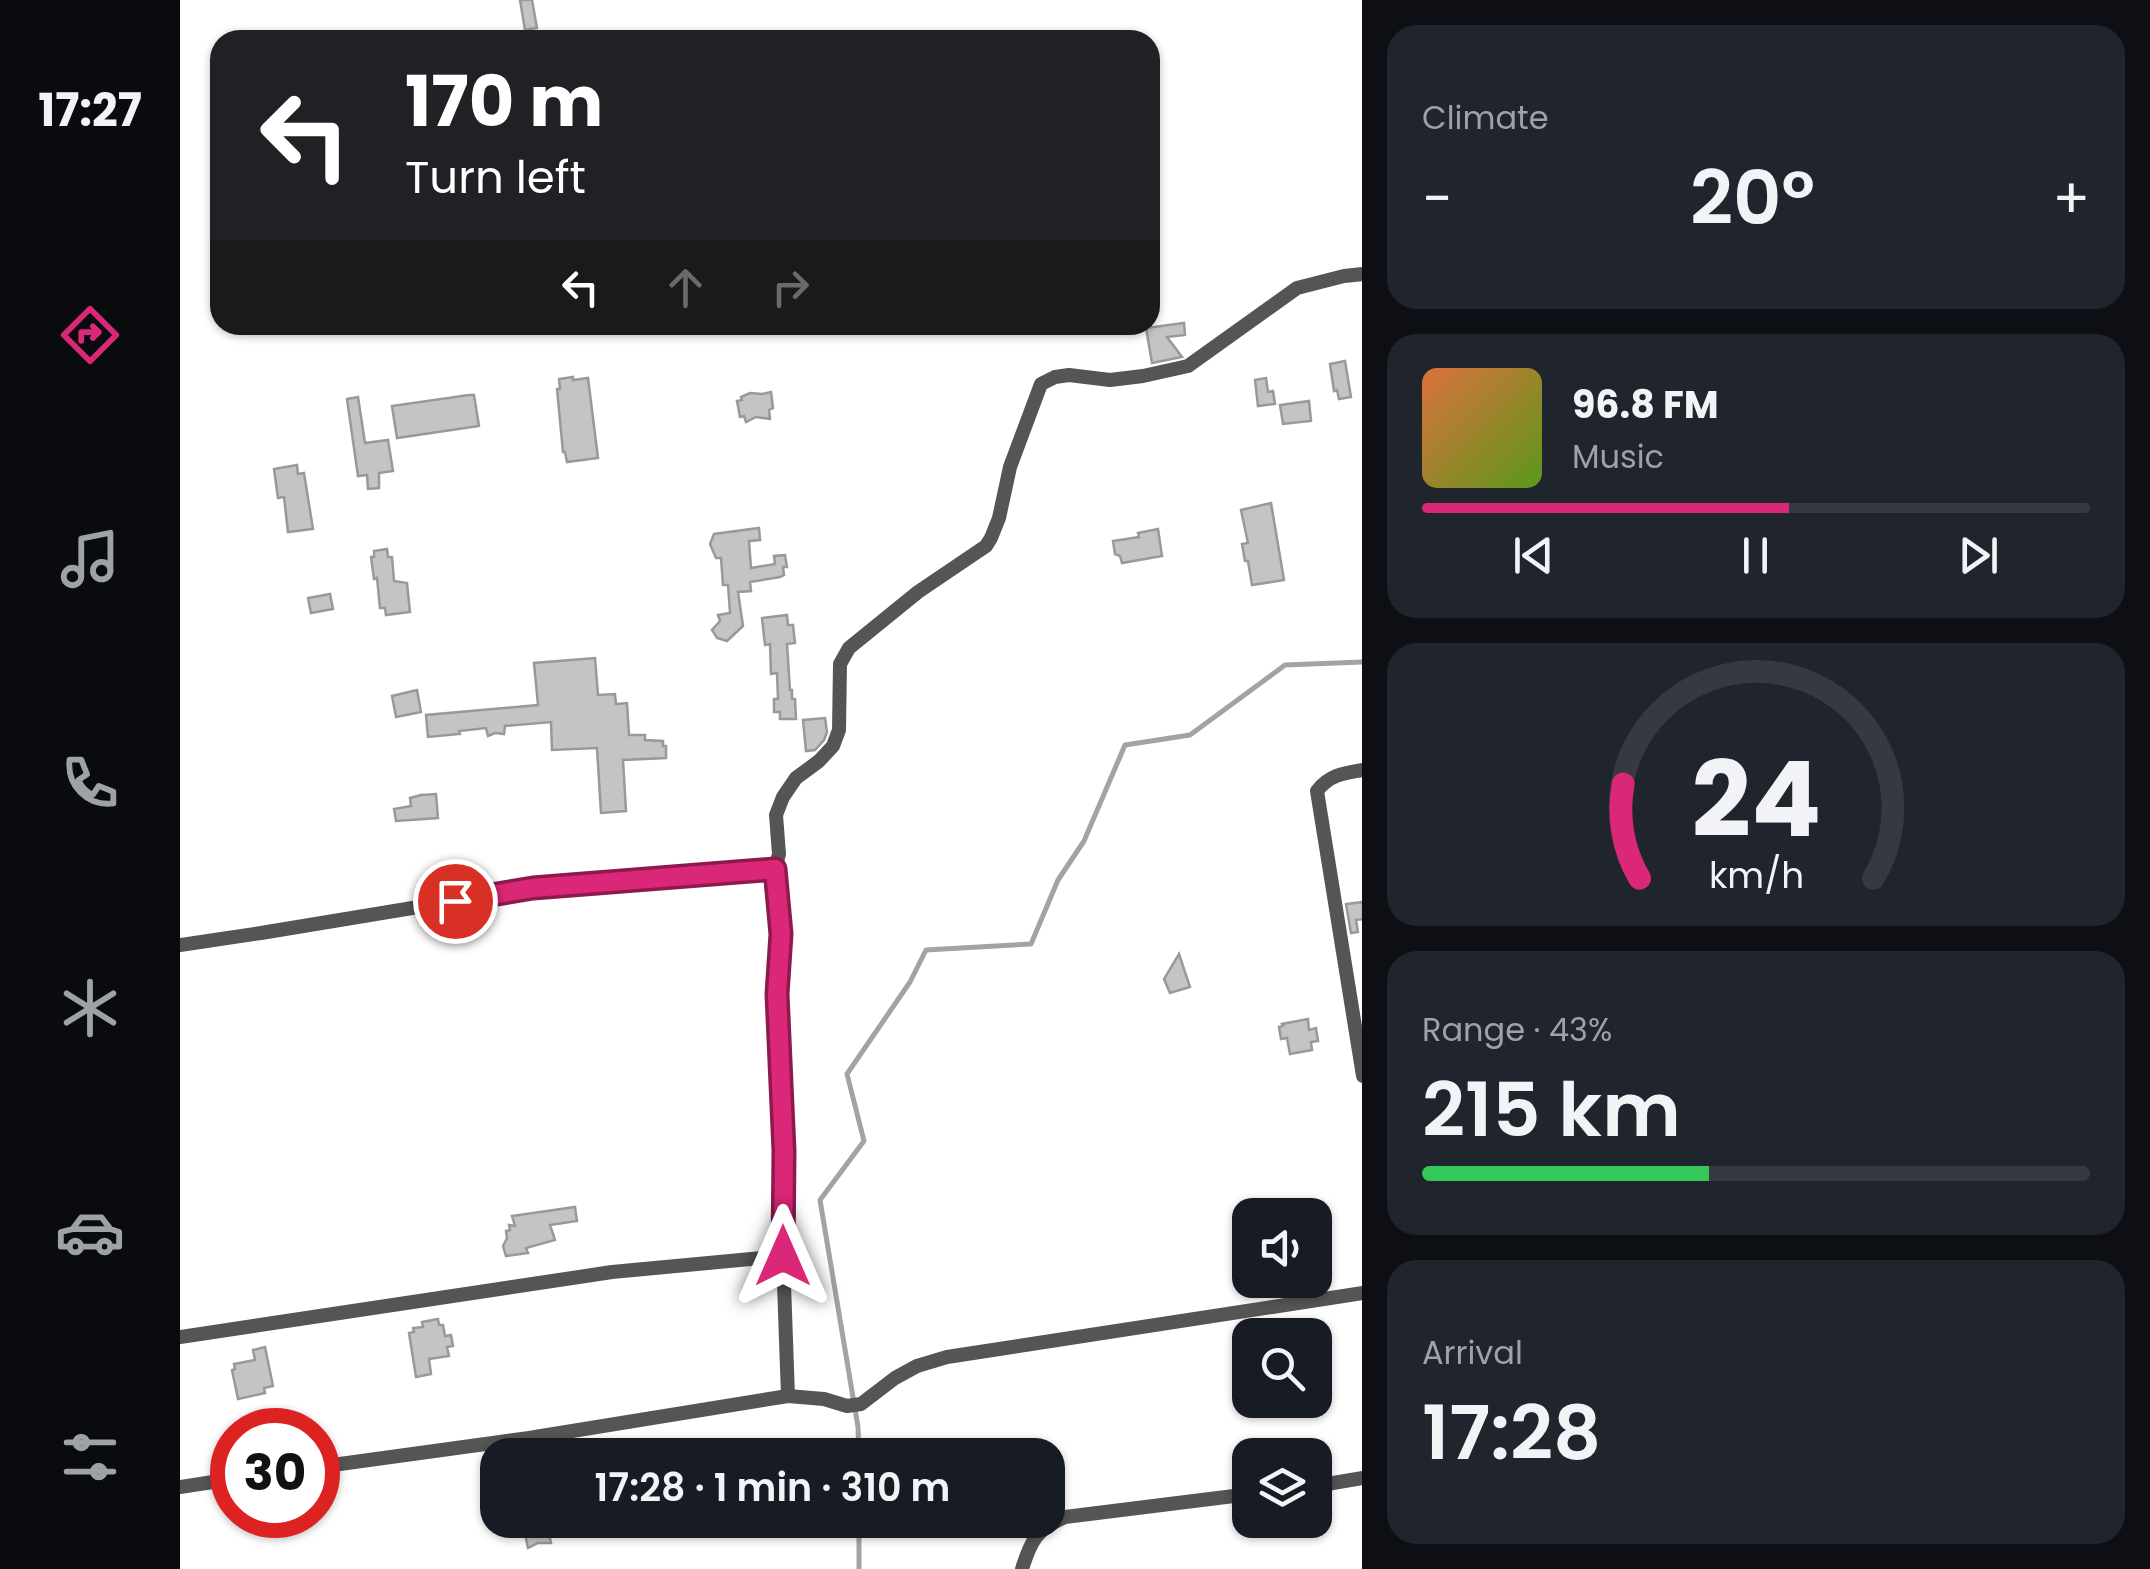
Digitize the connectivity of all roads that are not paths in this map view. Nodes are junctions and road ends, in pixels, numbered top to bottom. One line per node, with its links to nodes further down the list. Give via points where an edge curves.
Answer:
1 (1362, 274): 3 (street, via 1296,288 1188,366 1110,380 1068,375 1042,384 986,546 918,592 849,648 840,664 833,746 782,797)
2 (1362, 770): 5 (street, via 1325,781 1318,791)
3 (775, 869): 4 (street, via 533,888); 6 (street)
4 (180, 944)
5 (1362, 1076)
6 (783, 1256): 8 (street, via 612,1272); 9 (street)
7 (1362, 1294): 9 (street, via 947,1357 894,1378 861,1404)
8 (180, 1337)
9 (788, 1396): 10 (street)
10 (340, 1464)
11 (1362, 1478): 13 (street)
12 (210, 1482): 14 (street)
13 (1332, 1483)
14 (180, 1487)
15 (1232, 1496): 16 (street, via 1065,1516 1044,1526)
16 (1022, 1569)

